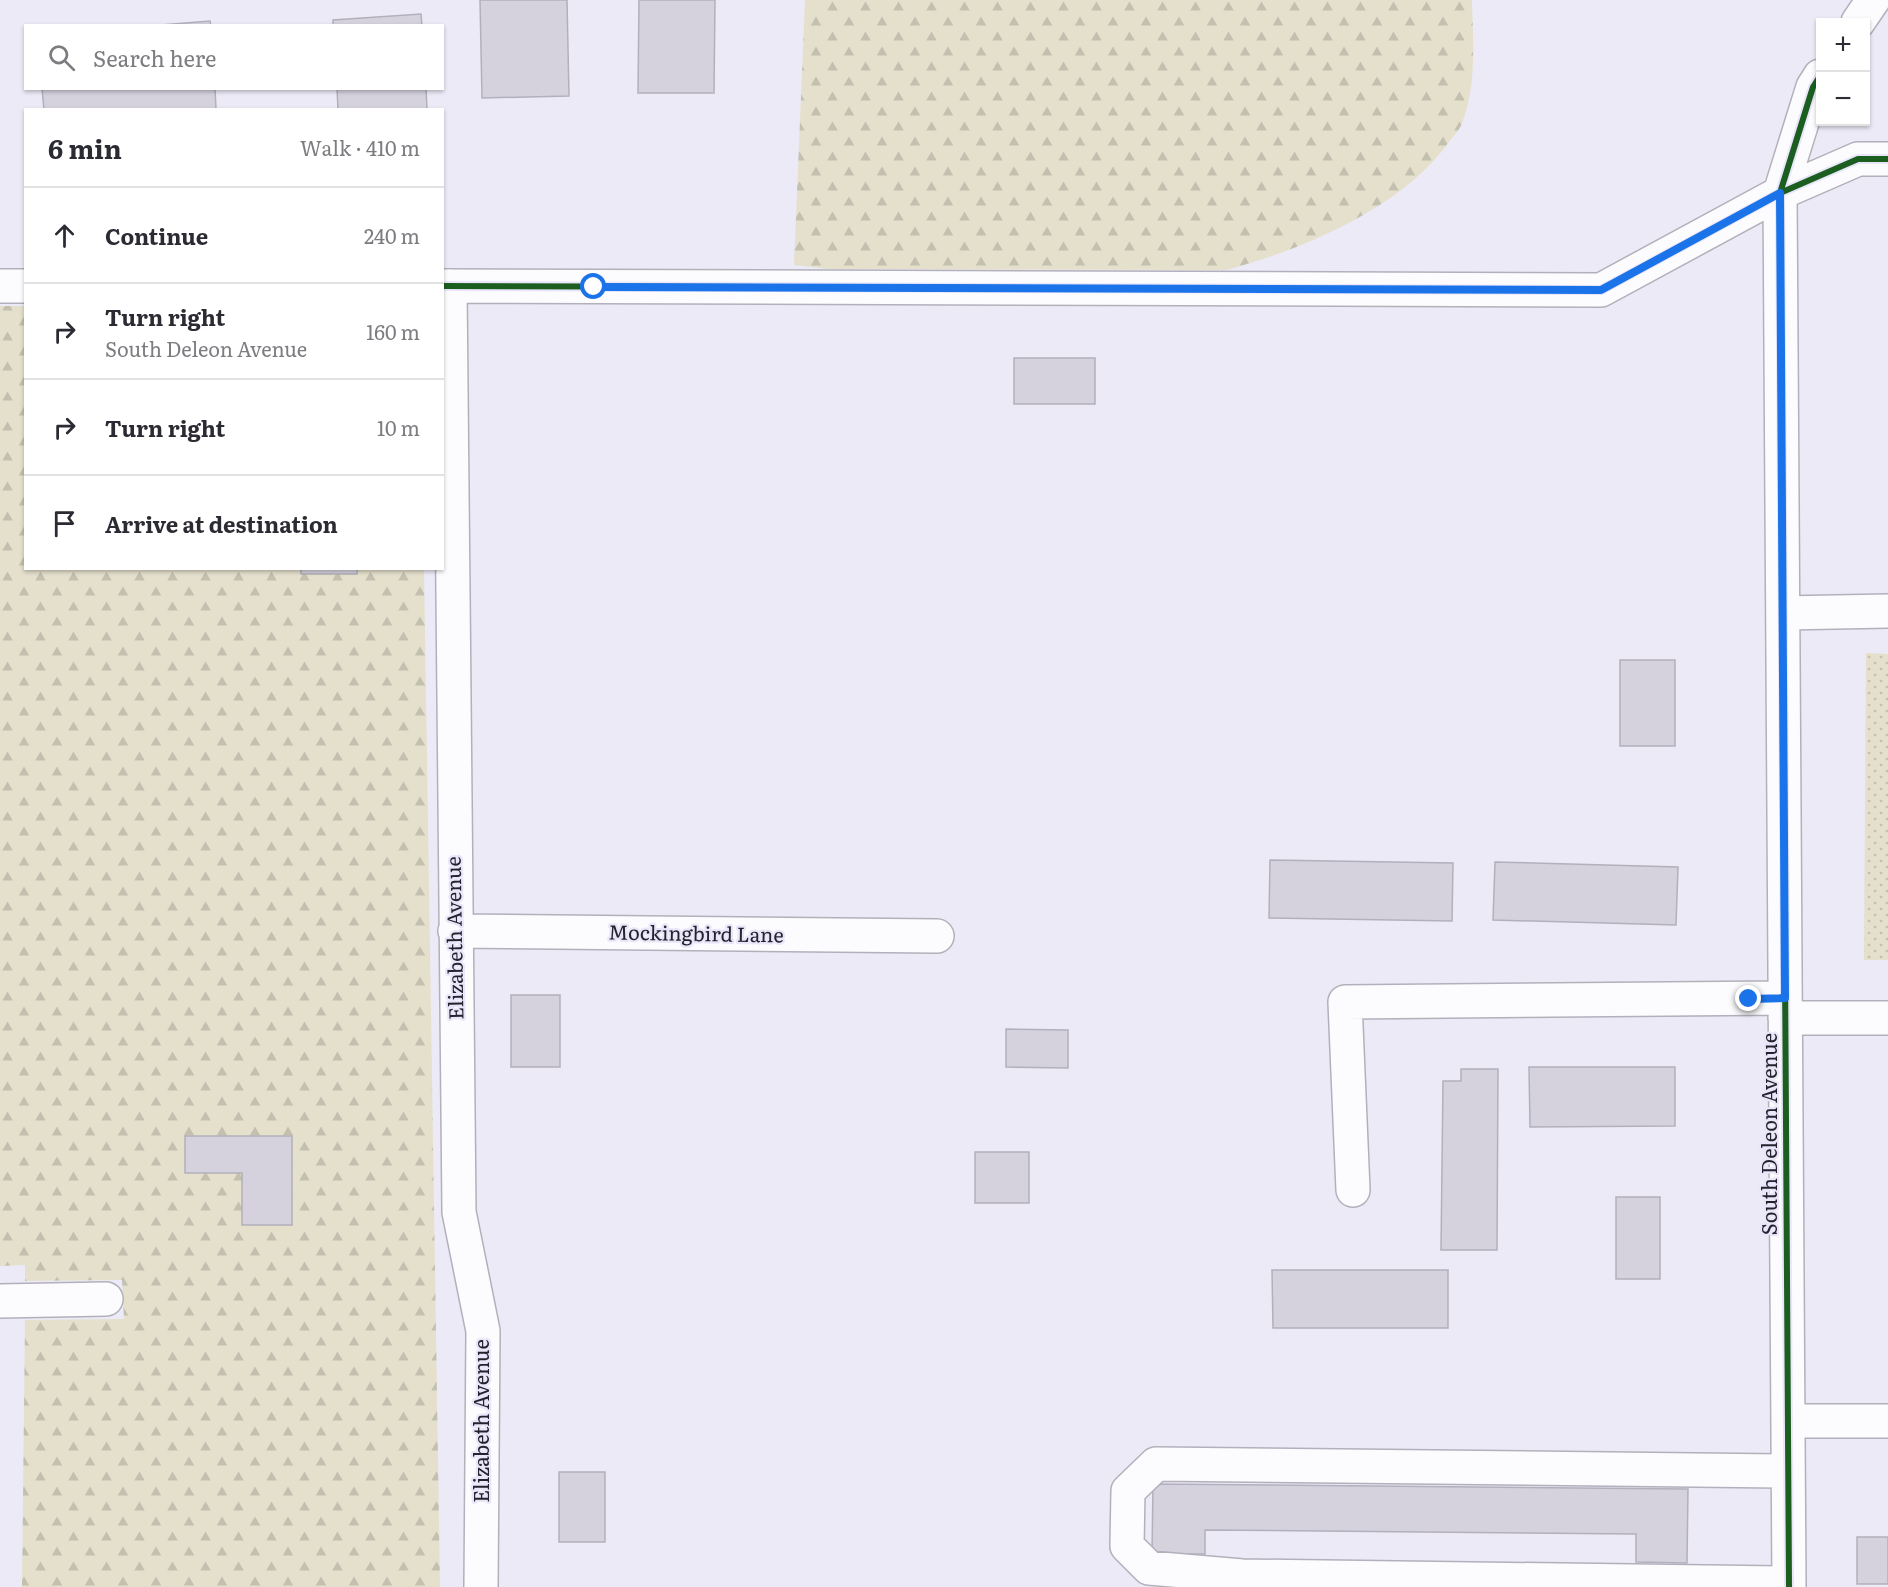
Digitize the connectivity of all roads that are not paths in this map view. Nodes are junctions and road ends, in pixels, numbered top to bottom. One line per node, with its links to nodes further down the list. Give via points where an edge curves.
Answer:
1 (1873, 0): 2 (street)
2 (1861, 18)
3 (1816, 83): 5 (street, South Deleon Avenue)
4 (1888, 159): 5 (street, via 1858,159)
5 (1780, 193): 8 (street, via 1601,290); 10 (street, South Deleon Avenue)
6 (0, 286): 7 (street)
7 (24, 286)
8 (446, 286): 11 (street, Elizabeth Avenue)
9 (1888, 611): 10 (street)
10 (1783, 613): 13 (street, South Deleon Avenue)
11 (455, 931): 12 (street, Mockingbird Lane); 22 (street, Elizabeth Avenue, via 459,1212 483,1331)
12 (937, 936)
13 (1785, 1008): 14 (street); 15 (street, via 1345,1002); 19 (street, South Deleon Avenue)
14 (1888, 1018)
15 (1353, 1190)
16 (106, 1299): 17 (street)
17 (0, 1301)
18 (1888, 1420): 19 (street)
19 (1788, 1421): 20 (street, South Deleon Avenue)
20 (1788, 1471): 21 (street, South Deleon Avenue); 21 (street, via 1156,1464 1128,1491 1126,1545 1149,1568 1242,1576)
21 (1789, 1585)
22 (482, 1587)

